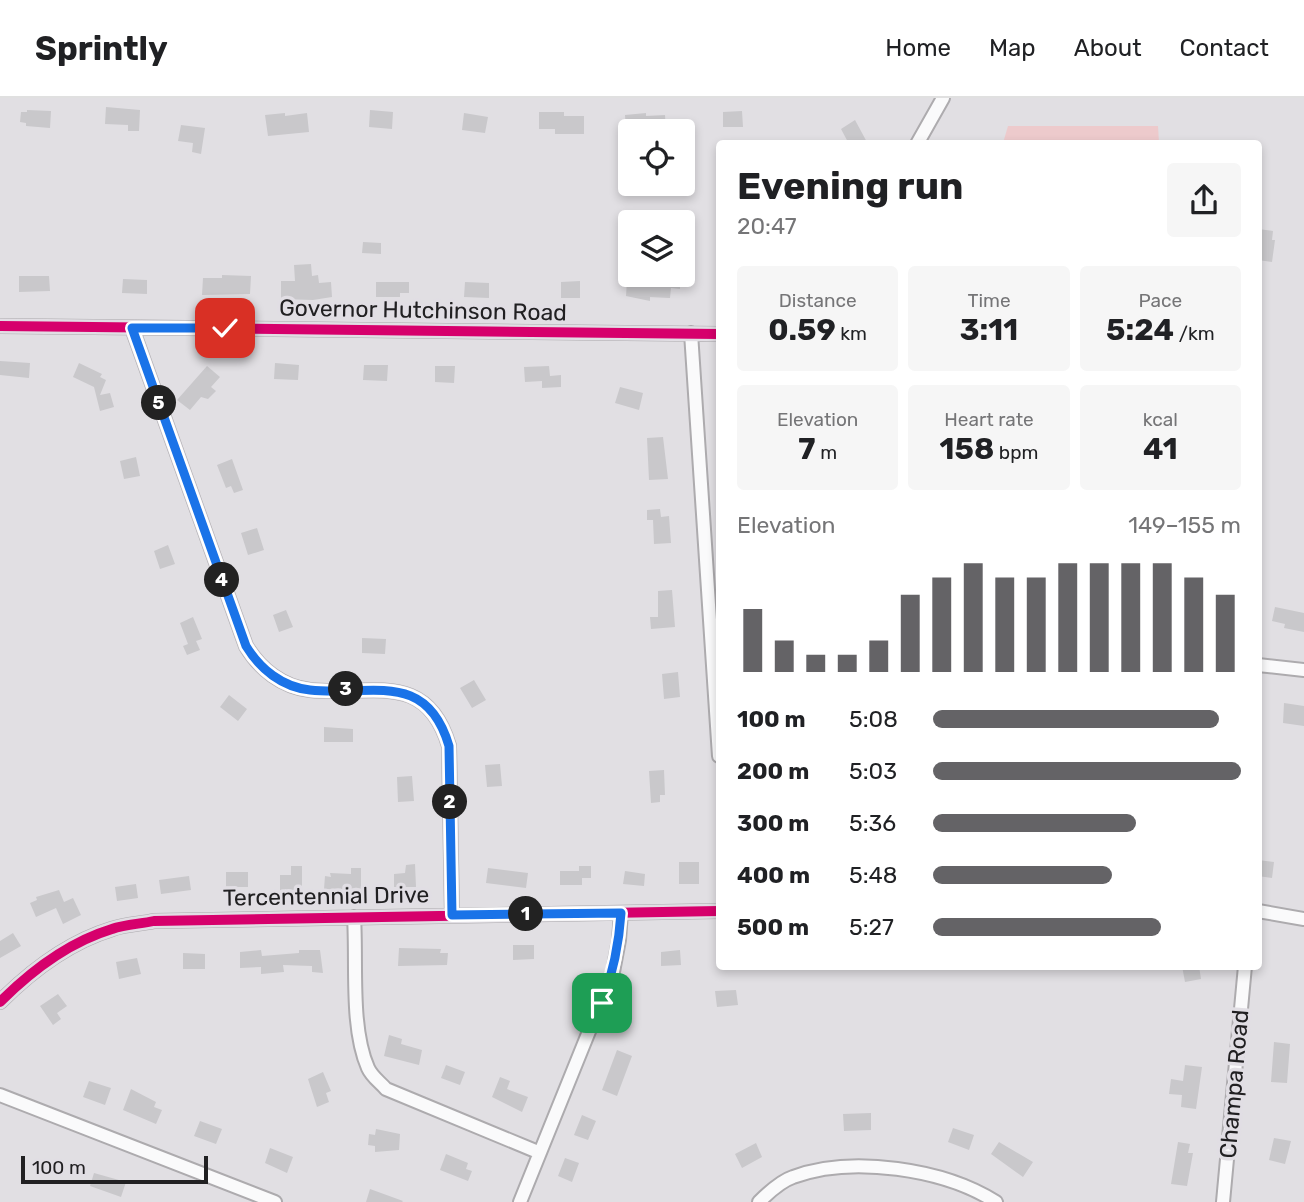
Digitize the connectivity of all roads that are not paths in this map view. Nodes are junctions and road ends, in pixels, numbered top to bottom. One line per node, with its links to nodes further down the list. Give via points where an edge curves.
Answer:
1 (943, 98): 2 (street)
2 (919, 140)
3 (0, 326): 4 (street, Governor Hutchinson Road)
4 (132, 328): 5 (street, Governor Hutchinson Road); 13 (street, via 246,646 257,663 291,686 310,690 403,693 434,714 444,729 449,746)
5 (691, 333): 6 (street, Governor Hutchinson Road); 9 (street)
6 (716, 334)
7 (1262, 665): 8 (street)
8 (1304, 670)
9 (716, 711)
10 (716, 911): 12 (street, Tercentennial Drive)
11 (1262, 912): 15 (street)
12 (621, 913): 13 (street, Tercentennial Drive); 19 (street, via 613,972)
13 (452, 915): 14 (street, Tercentennial Drive)
14 (354, 917): 17 (street, Tercentennial Drive, via 191,919 112,928 45,962); 19 (street, via 358,1028 371,1074 386,1089)
15 (1304, 919)
16 (1245, 970): 24 (street, Champa Road)
17 (0, 1002)
18 (0, 1095): 20 (street)
19 (538, 1152): 21 (street)
20 (275, 1202)
21 (520, 1202)
22 (759, 1202): 23 (street, via 791,1177 816,1171 884,1168 945,1178)
23 (996, 1202)
24 (1223, 1202)

